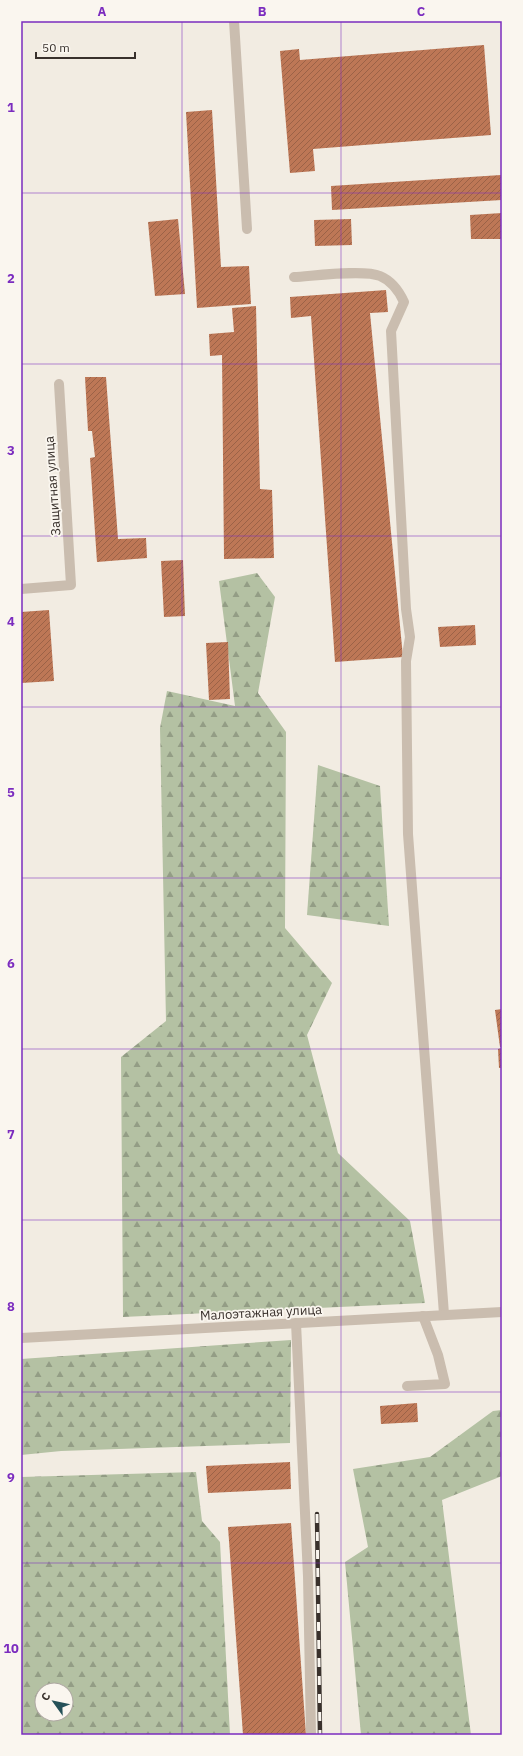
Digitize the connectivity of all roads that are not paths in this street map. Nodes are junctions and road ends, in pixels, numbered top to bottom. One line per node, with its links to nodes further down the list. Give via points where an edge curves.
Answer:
1 (234, 21): 2 (street)
2 (247, 229)
3 (294, 277): 7 (street, via 366,273 380,276 399,289 404,302 391,331 406,609 410,637 406,661 408,834)
4 (59, 384): 5 (street, Защитная улица, via 71,585)
5 (21, 589)
6 (502, 1312): 7 (street, Малоэтажная улица)
7 (444, 1314): 8 (street, Малоэтажная улица)
8 (423, 1316): 9 (street, Малоэтажная улица); 11 (street, via 445,1384)
9 (296, 1323): 10 (street, Малоэтажная улица); 12 (street, via 308,1576)
10 (21, 1338)
11 (407, 1386)
12 (311, 1735)

